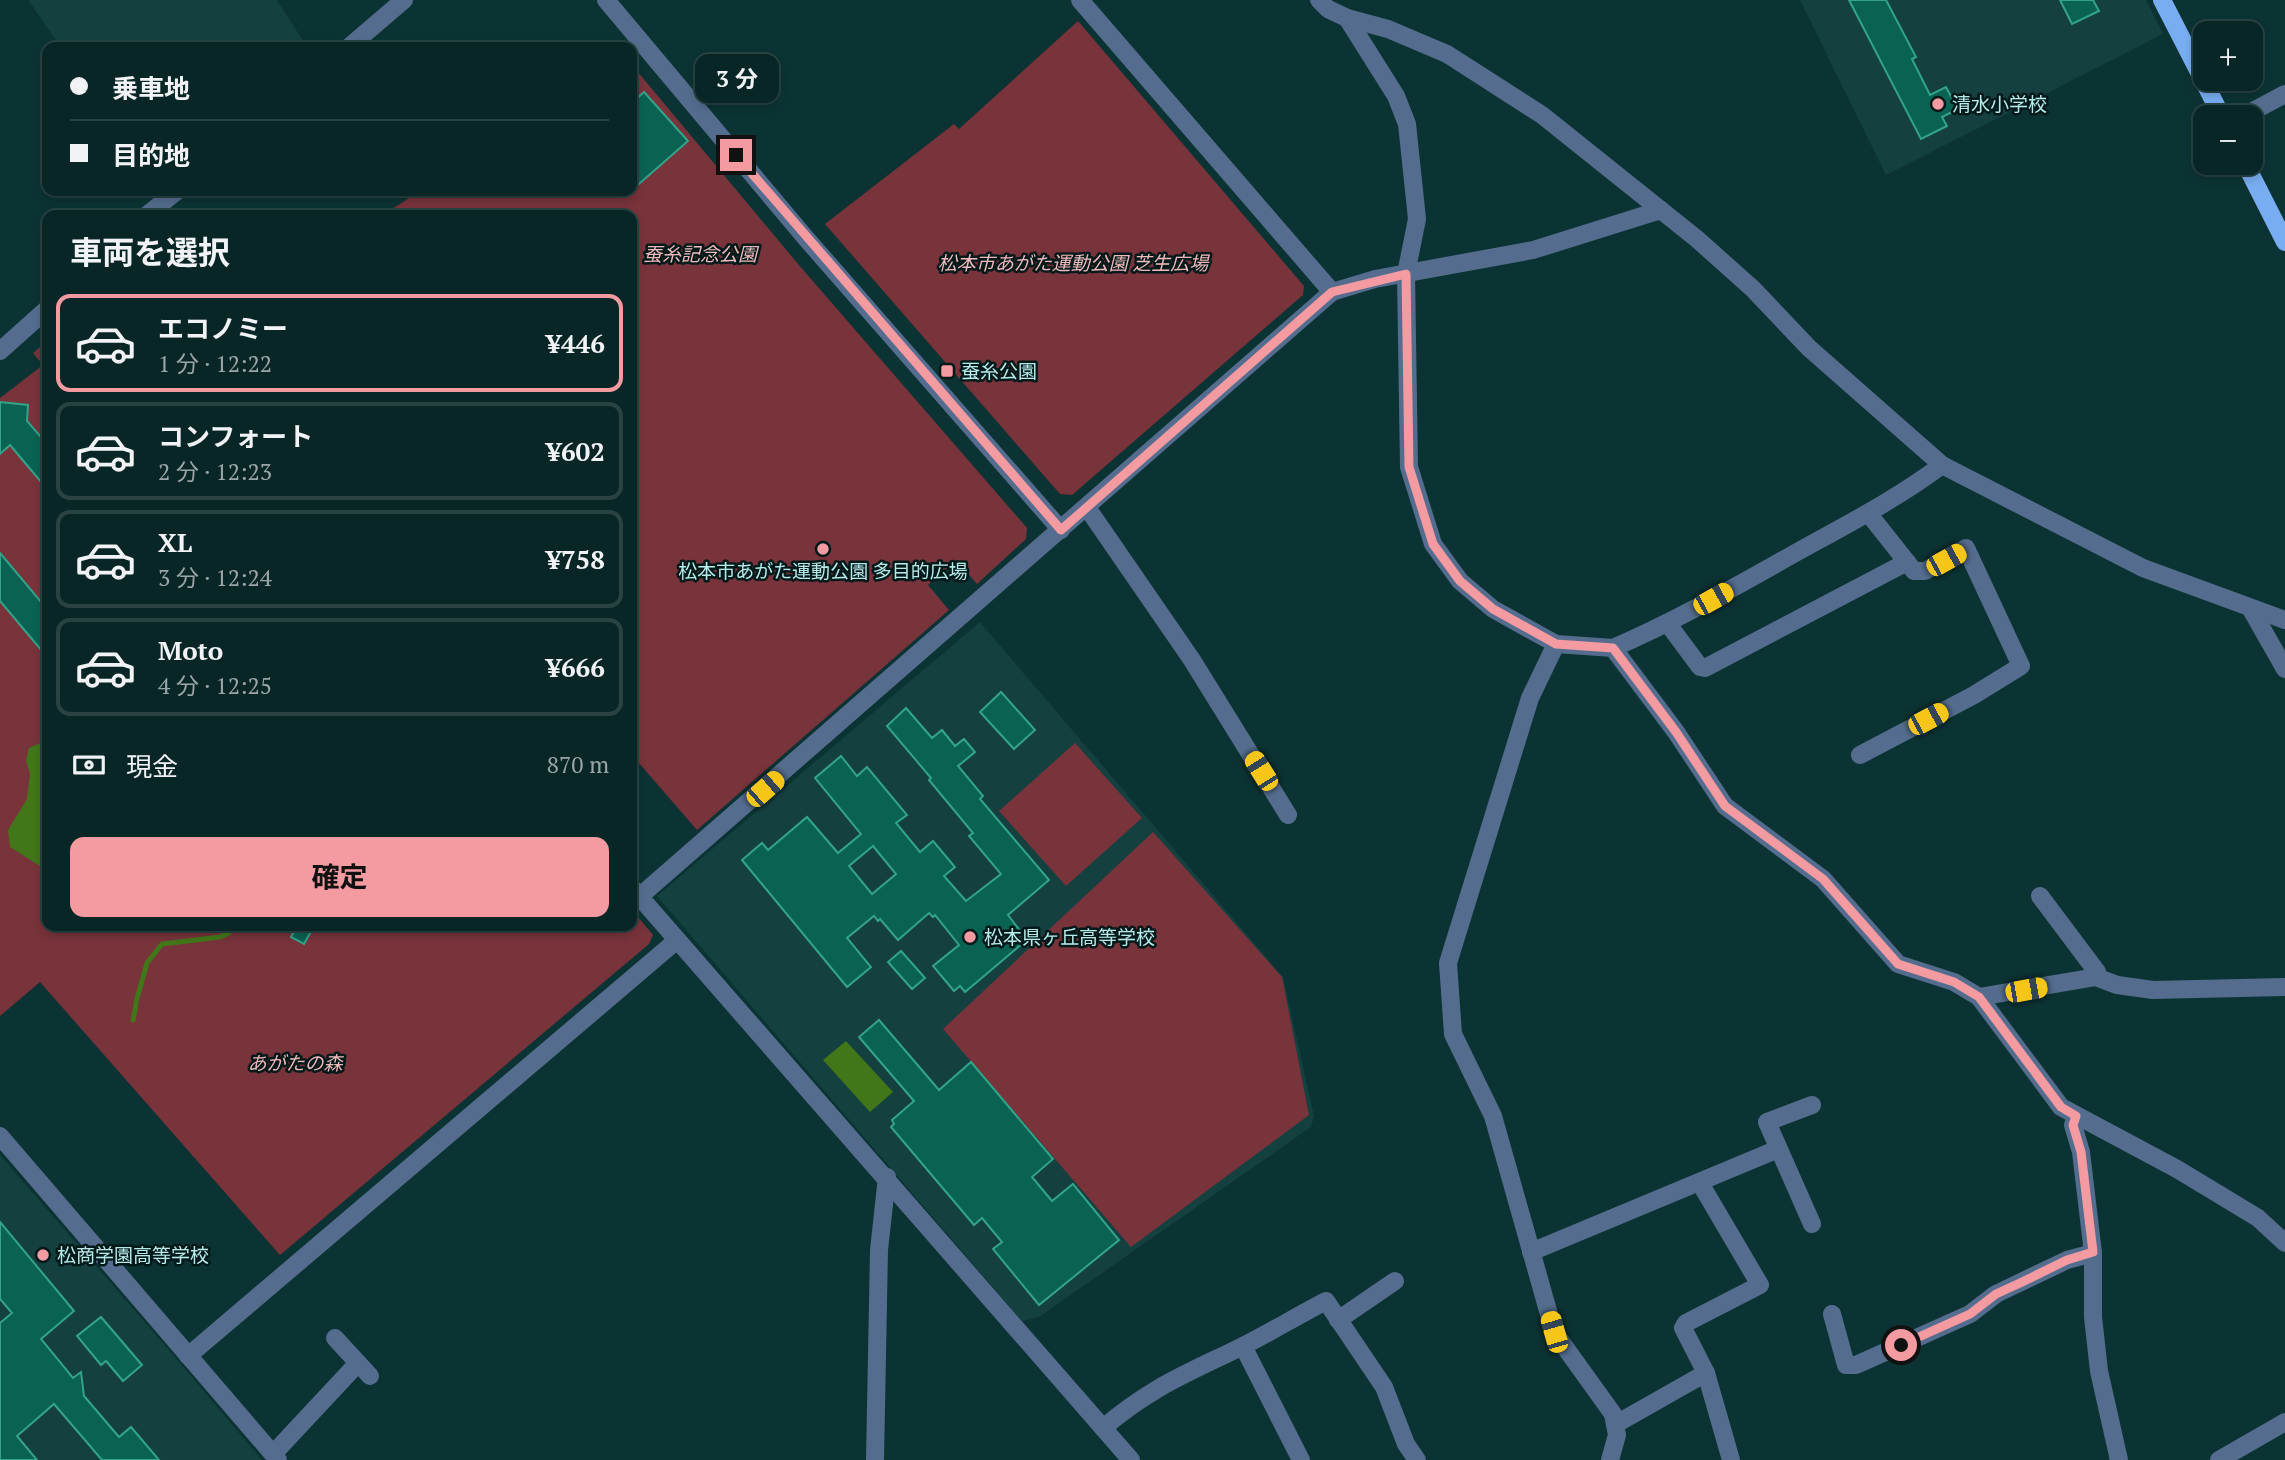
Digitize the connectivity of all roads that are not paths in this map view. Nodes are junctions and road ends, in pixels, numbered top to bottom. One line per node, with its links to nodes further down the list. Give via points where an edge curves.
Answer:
1 (404, 0): 7 (street)
2 (606, 0): 23 (street)
3 (1080, 0): 17 (street)
4 (1319, 0): 6 (street)
5 (2162, 0): 9 (main road)
6 (1347, 18): 14 (street, via 1388,29 1447,54 1542,115); 16 (street, via 1396,96 1407,124 1417,219)
7 (355, 42)
8 (2285, 94): 10 (street)
9 (2216, 105)
10 (2263, 106)
11 (2251, 175): 15 (main road)
12 (171, 196): 13 (street)
13 (153, 210)
14 (1661, 210): 16 (street, via 1533,250); 20 (street)
15 (2285, 242)
16 (1406, 274): 17 (street); 28 (street, via 1409,467 1433,544 1460,581 1493,609)
17 (1332, 292): 21 (street)
18 (42, 313): 19 (street)
19 (0, 351)
20 (1942, 465): 22 (street); 25 (street, via 2143,568)
21 (1087, 509): 23 (street); 32 (street, via 1192,660)
22 (1868, 513): 24 (street); 27 (street)
23 (1061, 530): 33 (street)
24 (1907, 562): 27 (street, via 1706,668 1700,667); 31 (street, via 1914,571 1925,571 1966,548 2021,666)
25 (2252, 611): 26 (street); 30 (street)
26 (2285, 620)
27 (1668, 624): 29 (street)
28 (1556, 644): 29 (street); 48 (street, via 1530,698 1448,963 1453,1034 1493,1116)
29 (1613, 648): 39 (street, via 1725,806 1823,879 1898,964 1954,982)
30 (2285, 669)
31 (1860, 755)
32 (1288, 815)
33 (637, 891)
34 (637, 893): 36 (street)
35 (2040, 896): 37 (street, via 2097,972)
36 (676, 941): 44 (street); 55 (street)
37 (2096, 978): 38 (street, via 2153,990); 39 (street)
38 (2285, 986)
39 (1979, 997): 41 (street, via 2061,1107)
40 (1812, 1105): 43 (street, via 1767,1122)
41 (2076, 1116): 47 (street, via 2178,1169 2258,1218); 49 (street, via 2073,1125 2081,1152)
42 (0, 1136): 55 (street)
43 (1778, 1149): 45 (street); 46 (street)
44 (887, 1177): 59 (street); 61 (street, via 879,1250)
45 (1700, 1184): 48 (street); 56 (street, via 1760,1284 1686,1323 1683,1328)
46 (1812, 1224)
47 (2285, 1243)
48 (1531, 1252): 58 (street, via 1559,1342)
49 (2093, 1252): 51 (street, via 2055,1266 1996,1294 1970,1314 1856,1364 1846,1366); 67 (street, via 2099,1371)
50 (1395, 1281): 52 (street)
51 (1832, 1314)
52 (1338, 1320): 54 (street, via 1326,1301); 64 (street, via 1384,1387)
53 (335, 1338): 60 (street, via 364,1370)
54 (1243, 1346): 59 (street, via 1138,1398); 63 (street)
55 (188, 1356): 60 (street)
56 (1706, 1373): 58 (street); 66 (street)
57 (2285, 1422): 68 (street)
58 (1616, 1424): 65 (street)
59 (1103, 1428): 62 (street)
60 (276, 1457)
61 (875, 1460)
62 (1131, 1460)
63 (1301, 1460)
64 (1417, 1460)
65 (1610, 1460)
66 (1731, 1460)
67 (2119, 1460)
68 (2219, 1460)

